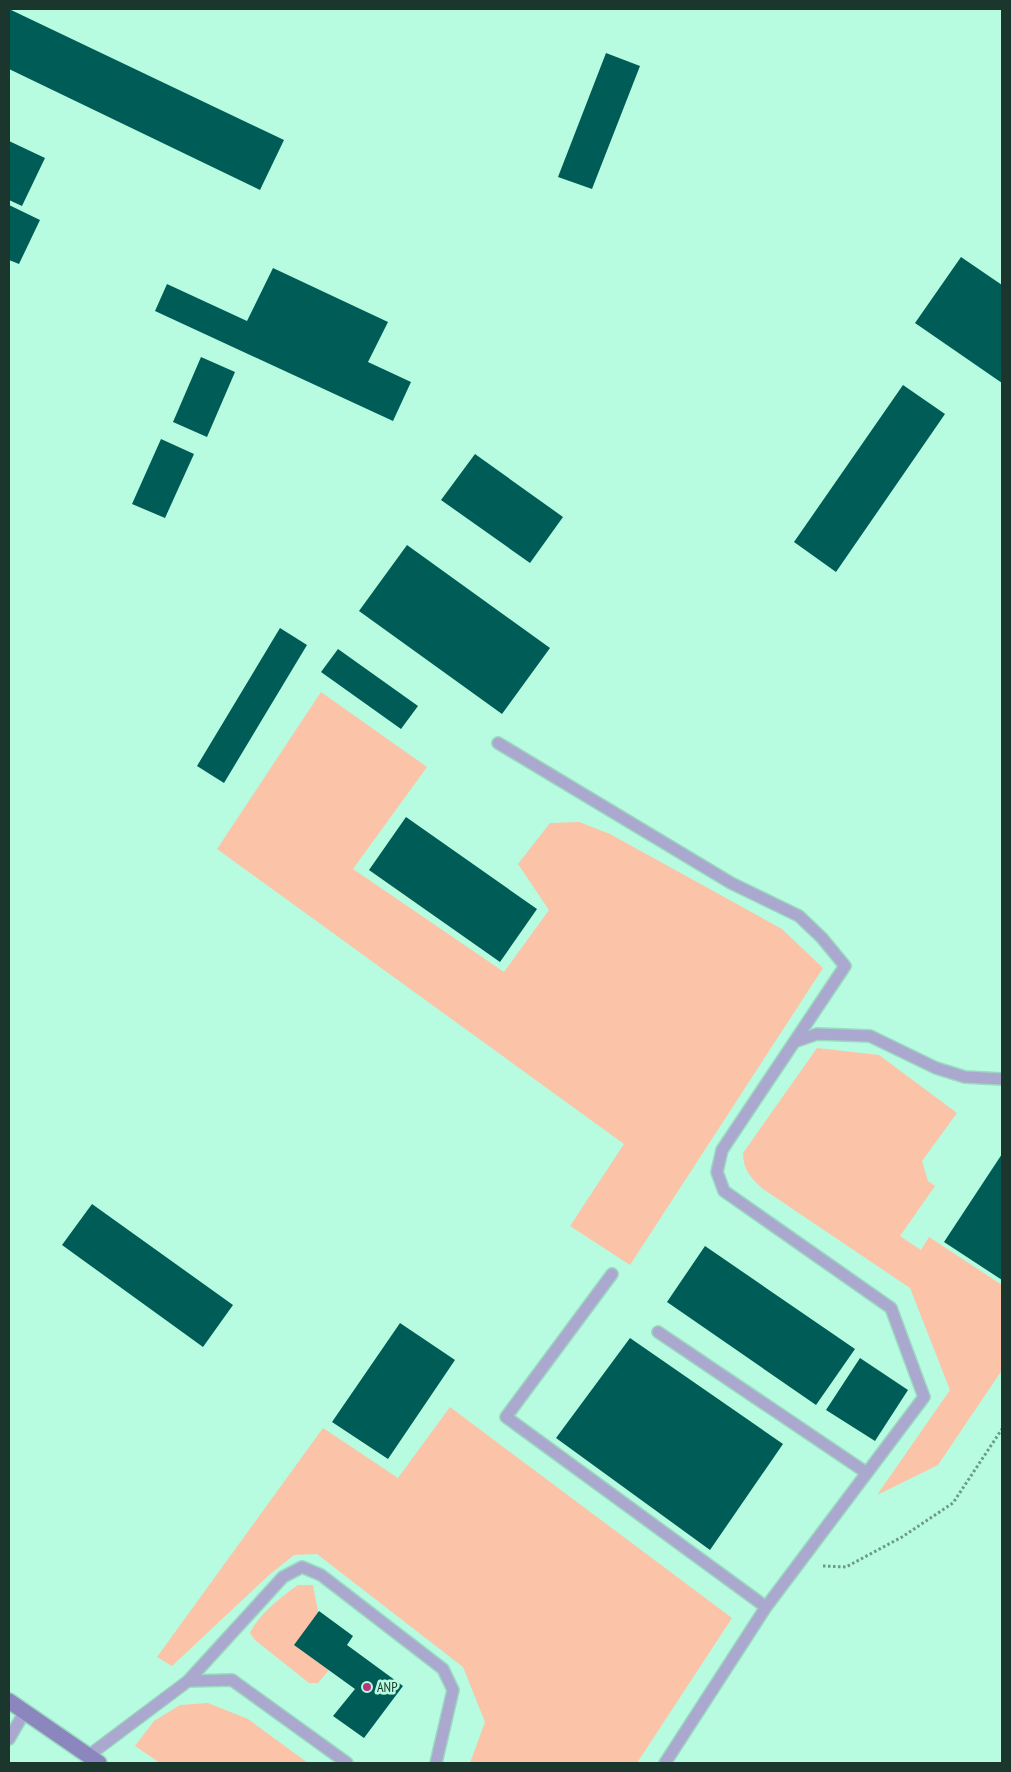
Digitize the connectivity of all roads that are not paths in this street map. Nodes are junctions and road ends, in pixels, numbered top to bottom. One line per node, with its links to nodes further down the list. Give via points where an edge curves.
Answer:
1 (498, 743): 2 (lane, via 731,883 799,916 822,938 845,966)
2 (794, 1042): 3 (lane, via 817,1034 870,1036 936,1068 965,1077); 6 (lane, via 722,1150 717,1172 724,1191 891,1308 924,1396)
3 (1002, 1079)
4 (612, 1274): 7 (lane, via 506,1417)
5 (658, 1332): 6 (lane)
6 (866, 1473): 7 (lane)
7 (766, 1607): 15 (lane)
8 (188, 1681): 12 (lane); 13 (lane, via 232,1680); 14 (lane, via 283,1577 302,1567 321,1575 444,1669 453,1690)
9 (9, 1701): 10 (main road)
10 (24, 1713): 11 (lane); 12 (main road)
11 (9, 1739)
12 (93, 1759)
13 (347, 1763)
14 (436, 1763)
15 (665, 1763)

